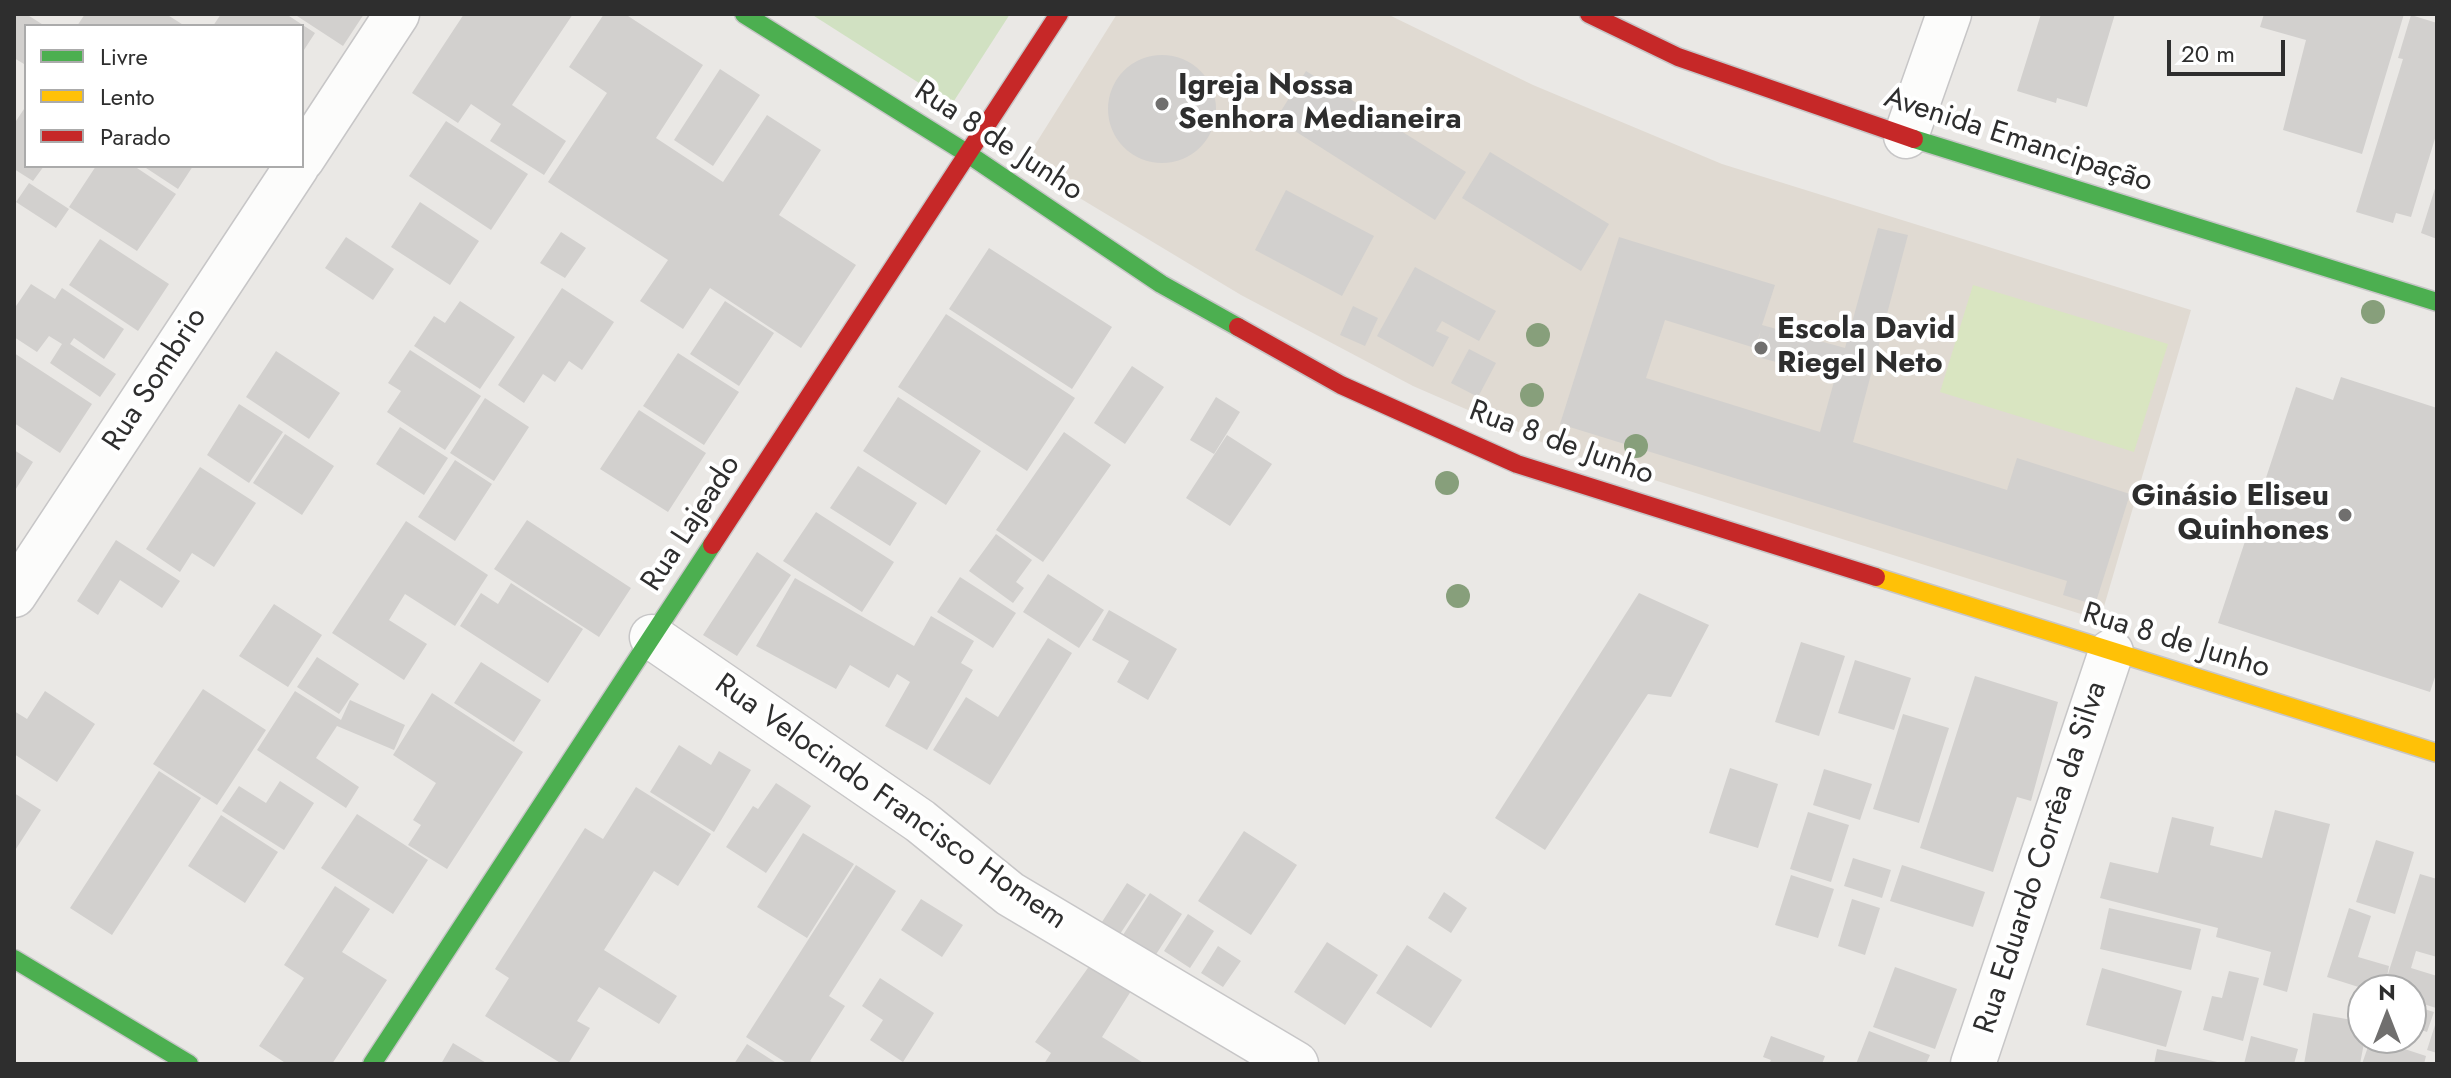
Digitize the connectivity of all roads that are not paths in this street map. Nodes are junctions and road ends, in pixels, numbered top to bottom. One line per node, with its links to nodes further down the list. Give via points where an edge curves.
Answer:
1 (397, 14): 8 (street)
2 (744, 14): 7 (street, Rua 8 de Junho)
3 (1059, 14): 7 (street, Rua Lajeado)
4 (1589, 14): 6 (street, Avenida Emancipação, via 1678,57)
5 (1949, 14): 6 (street)
6 (1906, 136): 10 (street, Avenida Emancipação)
7 (968, 154): 12 (street, Rua Lajeado); 13 (street, Rua 8 de Junho, via 1161,284 1314,370 1517,464)
8 (304, 156)
9 (296, 168): 11 (street, Rua Sombrio)
10 (2437, 302)
11 (14, 595)
12 (652, 637): 17 (street, Rua Lajeado); 18 (street, Rua Velocindo Francisco Homem, via 920,821 1010,894)
13 (2111, 652): 14 (street, Rua 8 de Junho); 19 (street, Rua Eduardo Corrêa da Silva)
14 (2437, 753)
15 (14, 959): 16 (street)
16 (189, 1064)
17 (372, 1064)
18 (1296, 1064)
19 (1973, 1064)

